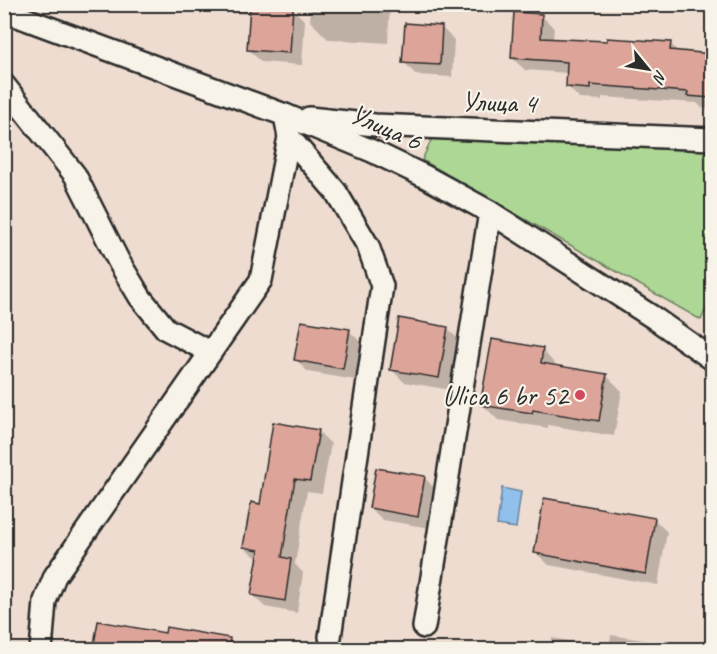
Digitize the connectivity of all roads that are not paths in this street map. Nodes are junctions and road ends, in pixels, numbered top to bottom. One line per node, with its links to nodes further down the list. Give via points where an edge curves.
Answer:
1 (4, 11): 3 (street, Улица 6)
2 (4, 85): 7 (street, via 75,175 140,297 166,329)
3 (285, 115): 4 (street); 5 (street, Улица 4, via 375,125); 6 (street, Улица 6, via 372,151)
4 (289, 137): 7 (street, via 261,280); 10 (street, via 336,192 368,246 382,286)
5 (712, 139)
6 (490, 212): 8 (street, Улица 6); 9 (street)
7 (210, 352): 11 (street, via 55,576 45,601)
8 (712, 359)
9 (424, 627)
10 (330, 637)
11 (41, 650)

